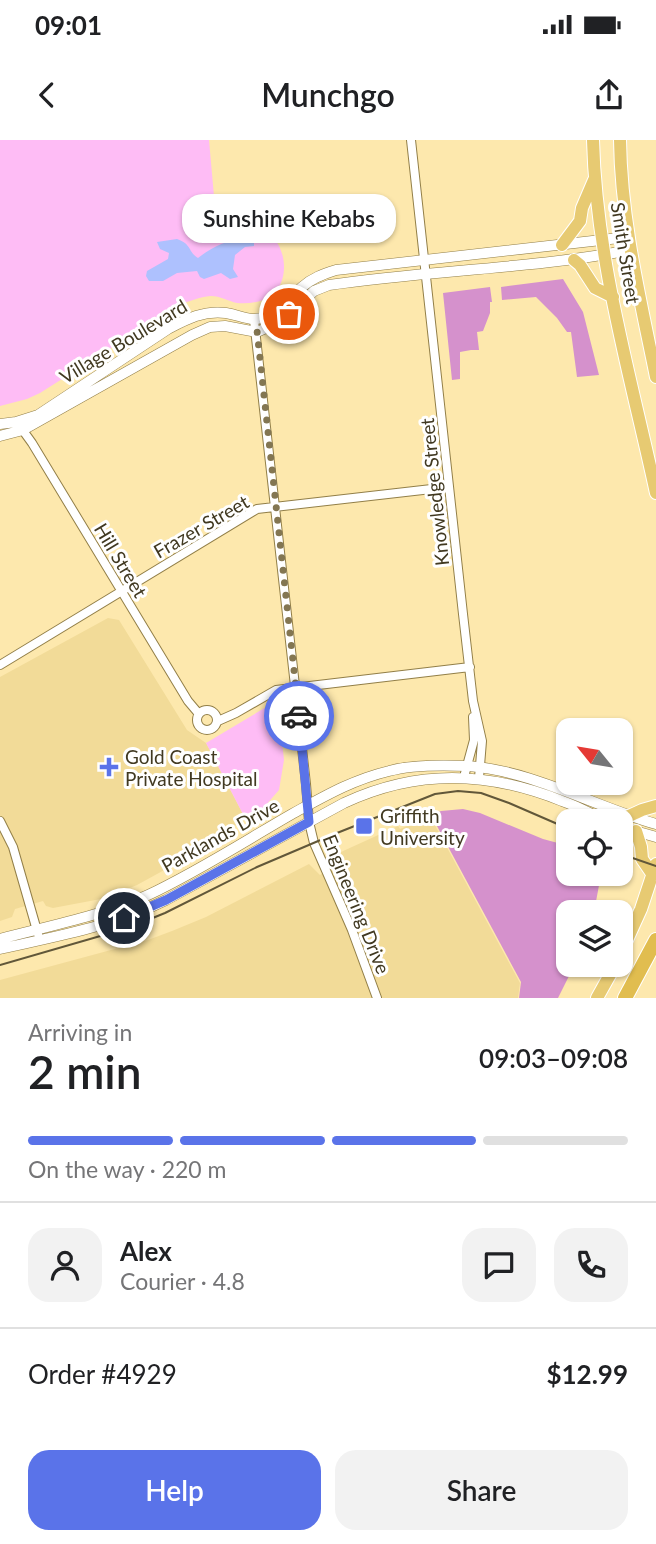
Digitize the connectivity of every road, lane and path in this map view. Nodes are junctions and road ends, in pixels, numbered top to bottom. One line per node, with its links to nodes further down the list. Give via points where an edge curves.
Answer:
1 (411, 140): 9 (street, Knowledge Street)
2 (593, 140): 4 (highway, Smith Street)
3 (620, 140): 6 (highway, Smith Street)
4 (595, 177): 5 (highway, Smith Street); 7 (highway, via 580,221)
5 (602, 240): 6 (street); 7 (street); 8 (highway, Smith Street)
6 (629, 243): 8 (street); 15 (highway, Smith Street)
7 (562, 245): 9 (street)
8 (604, 255): 10 (street); 12 (highway, Smith Street)
9 (424, 260): 11 (street, Knowledge Street); 13 (street, via 325,273 273,314)
10 (574, 260): 11 (street); 12 (highway, via 596,288)
11 (426, 274): 14 (street, via 328,285); 19 (street, Knowledge Street)
12 (612, 297): 20 (highway, Smith Street)
13 (254, 320): 14 (street, Engineering Drive); 17 (street, Village Boulevard, via 226,313 191,317)
14 (257, 331): 17 (street, Village Boulevard, via 210,327); 21 (street, Engineering Drive)
15 (656, 377)
16 (0, 424): 17 (street, Village Boulevard)
17 (20, 426): 18 (street, Village Boulevard); 22 (street, Hill Street)
18 (0, 436)
19 (449, 486): 21 (street, Frazer Street); 24 (street, Knowledge Street)
20 (656, 493)
21 (276, 506): 22 (street, Frazer Street, via 250,512); 25 (street, Engineering Drive)
22 (122, 591): 23 (street, Frazer Street); 27 (street, Hill Street)
23 (0, 665)
24 (470, 667): 25 (street); 26 (street, Knowledge Street)
25 (296, 687): 28 (street, via 272,691); 32 (street, Engineering Drive)
26 (474, 707): 29 (street, Knowledge Street, via 474,740); 30 (street, Knowledge Street, via 482,741)
27 (199, 714): 28 (street, via 212,710); 28 (street, via 197,722 203,729 215,728)
28 (218, 721)
29 (467, 766): 30 (street, Parklands Drive); 31 (street, Knowledge Street); 32 (street, Parklands Drive, via 390,770 350,783)
30 (479, 773): 31 (street, Parklands Drive); 34 (street, Parklands Drive); 35 (street, Parklands Drive, via 521,776)
31 (464, 777): 38 (street, Parklands Drive, via 380,788)
32 (307, 805): 38 (street, Engineering Drive); 46 (street, Parklands Drive, via 146,895)
33 (656, 806): 36 (highway)
34 (579, 809)
35 (599, 809)
36 (633, 816)
37 (0, 821): 46 (street, via 13,847)
38 (309, 822): 48 (street, Parklands Drive, via 152,907 111,923); 52 (street, Engineering Drive)
39 (633, 822): 40 (street, Parklands Drive)
40 (656, 824)
41 (633, 828): 42 (street, Parklands Drive)
42 (636, 831): 43 (street, Parklands Drive); 44 (highway, via 642,859)
43 (656, 837)
44 (654, 870): 45 (highway)
45 (633, 927)
46 (37, 929): 47 (street, Parklands Drive); 48 (street)
47 (0, 939)
48 (40, 940): 50 (street, Parklands Drive)
49 (656, 940): 54 (highway)
50 (0, 949)
51 (609, 977): 53 (highway)
52 (376, 998)
53 (597, 998)
54 (625, 998)

